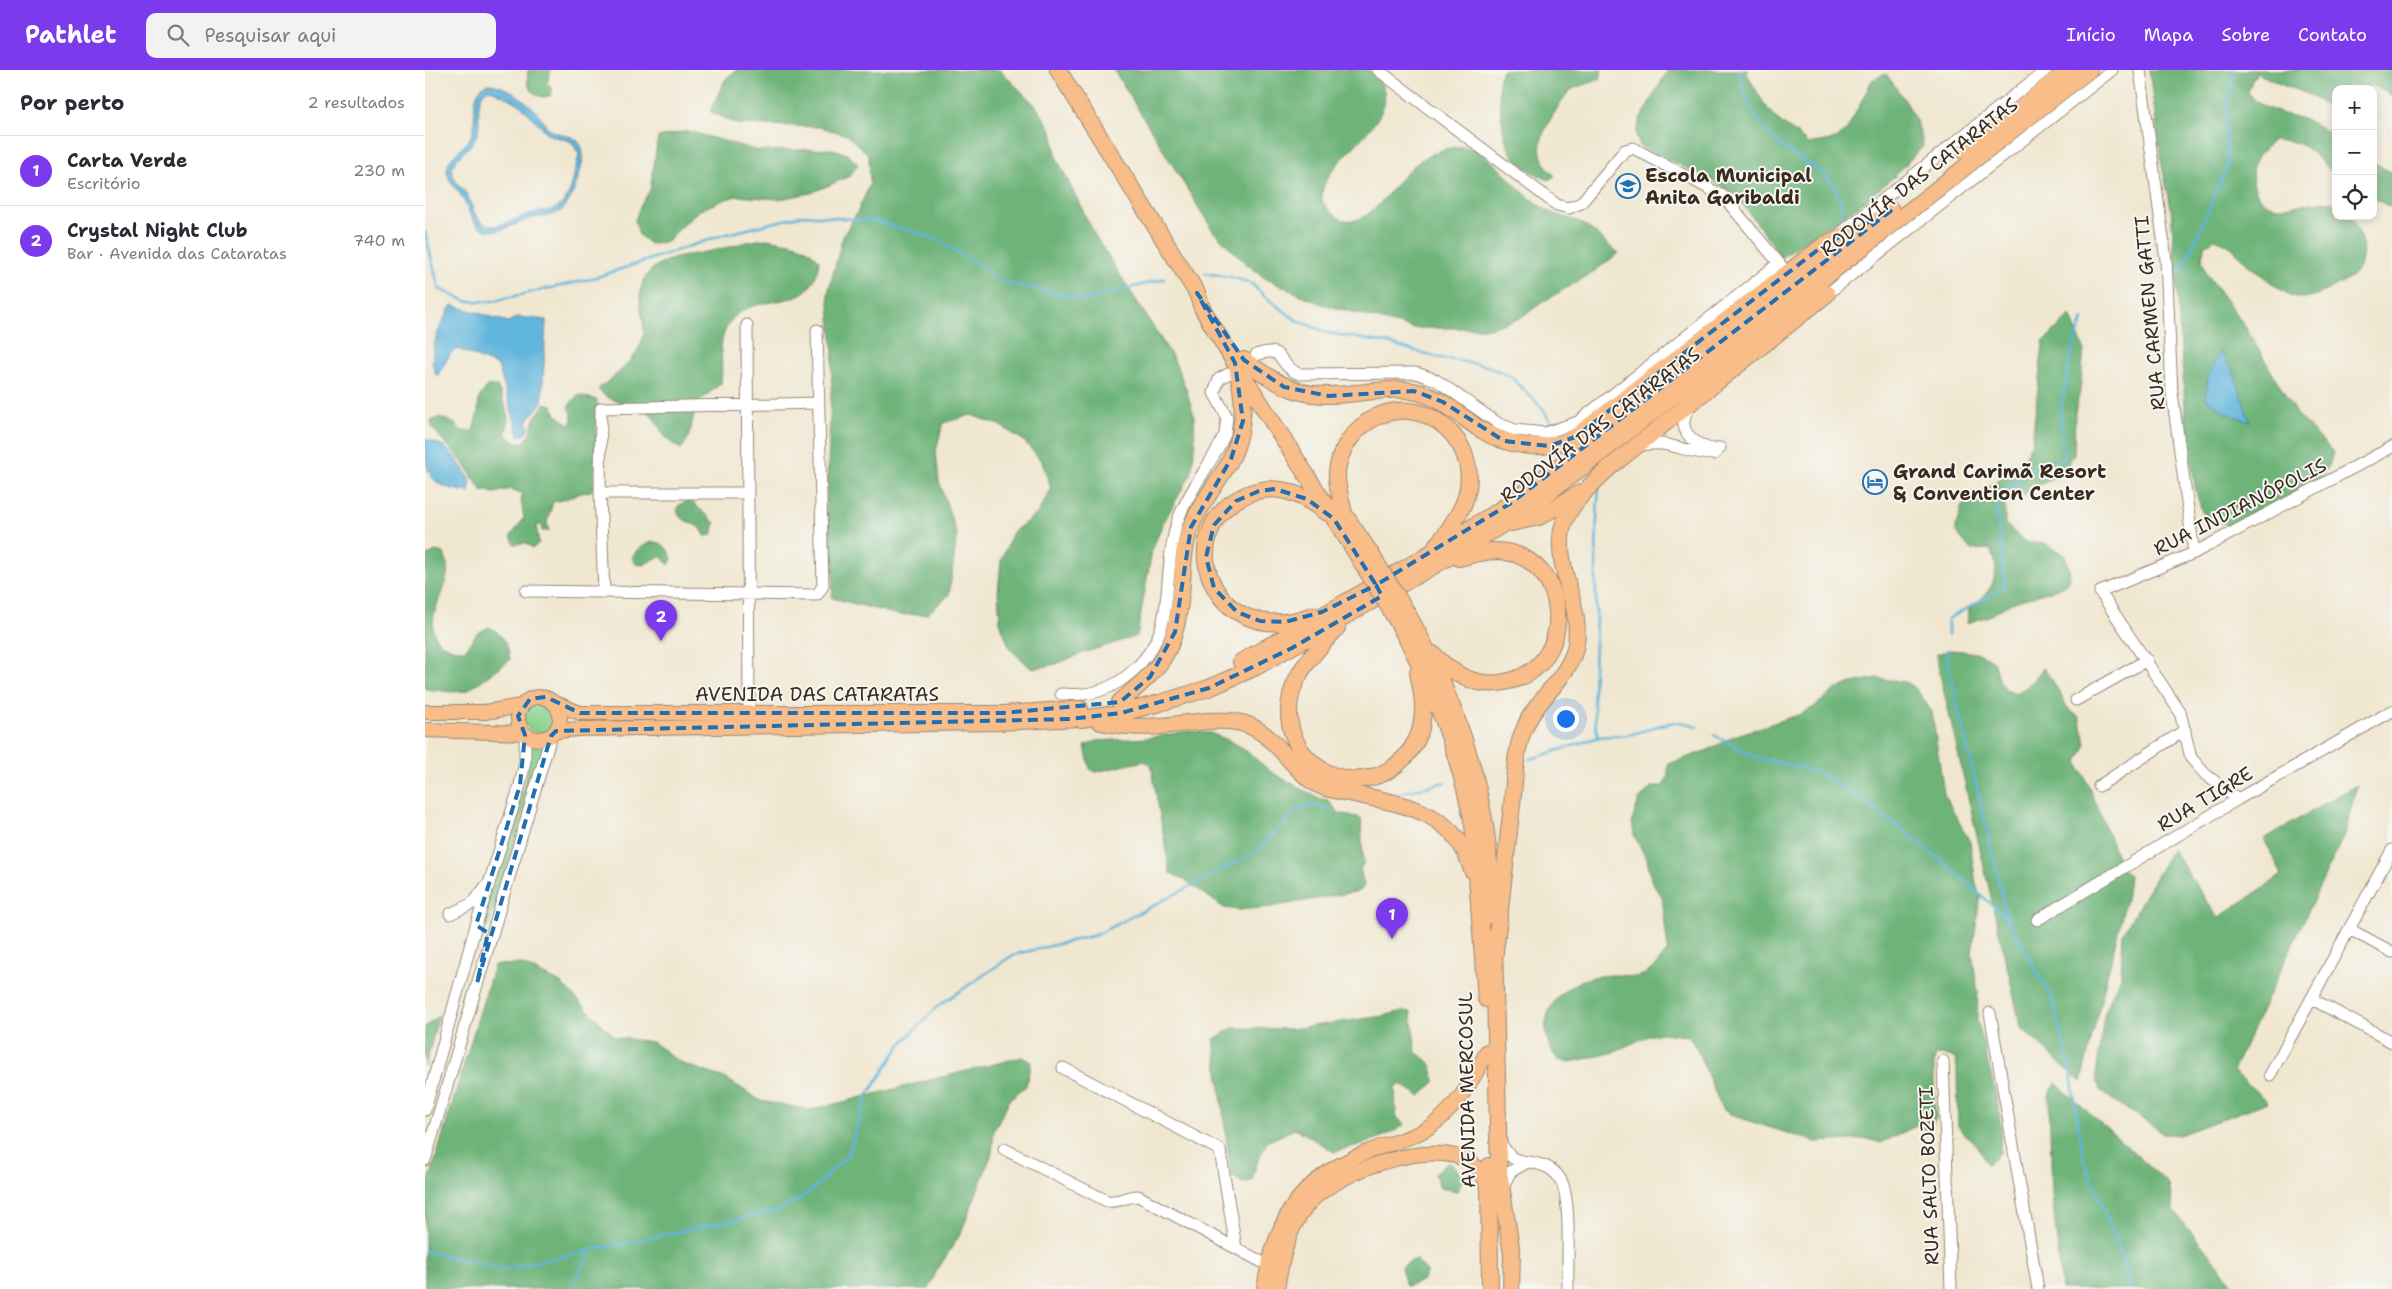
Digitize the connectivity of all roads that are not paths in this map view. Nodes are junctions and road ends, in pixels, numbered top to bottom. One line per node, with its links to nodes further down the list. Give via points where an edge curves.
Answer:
1 (1058, 70): 15 (highway, via 1197,293 1203,308)
2 (1378, 70): 10 (street, via 1557,205 1569,208 1581,203 1625,150 1633,148 1723,196)
3 (2047, 70): 9 (street)
4 (2068, 70): 8 (highway, RODOVÍA DAS CATARATAS)
5 (2089, 70): 12 (highway, RODOVÍA DAS CATARATAS)
6 (2112, 70): 11 (street)
7 (2139, 70): 26 (street, RUA CARMEN GATTI, via 2166,260 2172,392)
8 (1891, 210): 9 (highway); 27 (highway, RODOVÍA DAS CATARATAS, via 1511,503)
9 (1824, 245): 10 (highway)
10 (1783, 268): 15 (street, via 1578,422 1545,433 1507,428 1443,384 1423,375 1401,372 1299,374 1289,368 1280,355 1268,351); 15 (highway, via 1575,437 1562,444 1526,446 1495,437 1443,402 1422,393 1396,389 1311,395 1284,387)
11 (1827, 294): 12 (highway); 17 (highway)
12 (1774, 316): 25 (highway, RODOVÍA DAS CATARATAS, via 1580,469)
13 (747, 325): 18 (street)
14 (817, 330): 16 (street)
15 (1241, 363): 24 (highway); 36 (street, via 1219,379 1214,394 1227,417 1225,434 1178,520 1163,620 1151,648 1128,676 1112,685 1082,695); 38 (highway, via 1241,431 1231,460 1191,527 1183,560 1178,621 1171,644 1151,676)
16 (818, 403): 18 (street); 31 (street, via 823,586 817,595)
17 (1690, 403): 20 (highway); 20 (street, via 1684,427 1687,434 1705,447 1720,448 1714,454 1696,454 1665,443)
18 (747, 404): 22 (street, via 601,408); 23 (street)
19 (2392, 446): 26 (street, RUA INDIANÓPOLIS)
20 (1631, 450): 21 (highway)
21 (1583, 491): 25 (highway, via 1539,517); 59 (highway, via 1563,522 1559,542 1575,612 1577,634 1573,655 1525,726 1515,754 1515,783)
22 (600, 493): 23 (street); 30 (street)
23 (747, 493): 31 (street)
24 (1339, 516): 27 (highway, via 1339,462 1346,444 1357,430 1373,419 1400,411 1427,416 1443,425 1465,454 1469,472 1468,491 1441,540); 32 (highway, via 1292,492 1267,489 1243,496 1224,512 1211,532 1206,556 1208,573 1214,588 1230,608 1259,621 1303,619); 34 (highway, bridge)
25 (1502, 525): 28 (highway, RODOVÍA DAS CATARATAS)
26 (2194, 553): 35 (street, RUA INDIANÓPOLIS, via 2100,592)
27 (1416, 562): 32 (highway, RODOVÍA DAS CATARATAS)
28 (1435, 565): 33 (highway, RODOVÍA DAS CATARATAS); 34 (highway, via 1479,552 1505,552 1521,557 1535,566 1551,586 1558,611 1557,628 1549,652 1538,665 1516,679 1499,684 1482,683 1458,674)
29 (526, 591): 30 (street)
30 (604, 593): 31 (street)
31 (749, 593): 43 (street)
32 (1354, 598): 38 (highway, RODOVÍA DAS CATARATAS, via 1241,662 1190,684)
33 (1349, 615): 34 (highway, via 1303,668 1290,701 1290,726 1295,743 1305,757 1326,772 1351,778 1378,774 1394,766 1413,746 1420,730 1423,702); 44 (highway, RODOVÍA DAS CATARATAS, via 1270,660 1209,688 1121,713)
34 (1418, 644): 54 (highway, via 1463,778 1473,824); 59 (highway, via 1452,708 1485,821)
35 (2147, 660): 37 (street); 46 (street, via 2180,712)
36 (1061, 694)
37 (2076, 700)
38 (1120, 702): 44 (highway, RODOVÍA DAS CATARATAS)
39 (555, 703): 40 (main road, via 535,697); 43 (main road, AVENIDA DAS CATARATAS, via 580,712); 48 (main road, via 561,718)
40 (521, 706): 42 (main road, via 485,712); 47 (main road, via 518,721)
41 (2392, 710): 50 (street, RUA TIGRE)
42 (425, 712)
43 (749, 712): 44 (main road, AVENIDA DAS CATARATAS)
44 (1081, 713): 48 (main road, AVENIDA DAS CATARATAS, via 997,723 578,729); 54 (highway, via 1108,724 1159,726 1216,721 1250,725 1270,738 1314,782 1326,788 1401,803 1437,819 1459,841 1469,860)
45 (425, 730): 47 (main road)
46 (2185, 730): 49 (street); 50 (street, via 2191,758 2206,776)
47 (525, 734): 48 (main road, via 541,740); 53 (street, via 525,762 520,784)
48 (554, 734): 61 (street)
49 (2099, 786)
50 (2238, 799): 56 (street, RUA TIGRE)
51 (2392, 850): 52 (street)
52 (2388, 867): 58 (street)
53 (491, 878): 55 (street, via 473,903); 57 (street)
54 (1478, 891): 65 (highway, AVENIDA MERCOSUL)
55 (450, 914)
56 (2037, 920)
57 (476, 925): 61 (street, via 487,936); 69 (street)
58 (2349, 929): 60 (street); 62 (street)
59 (1495, 952): 70 (highway, AVENIDA MERCOSUL)
60 (2392, 952)
61 (477, 983): 72 (street)
62 (2312, 998): 64 (street); 68 (street)
63 (1990, 1012): 83 (street)
64 (2392, 1042)
65 (1487, 1051): 74 (highway, AVENIDA MERCOSUL); 76 (main road, via 1464,1092 1431,1126 1414,1136 1341,1163 1297,1199 1280,1226)
66 (1943, 1061): 82 (street, RUA SALTO BOZETI)
67 (1063, 1068): 75 (street, via 1220,1150)
68 (2270, 1075)
69 (425, 1110)
70 (1499, 1139): 73 (street, via 1511,1158); 74 (highway, AVENIDA MERCOSUL)
71 (1004, 1149): 75 (street, via 1107,1201 1138,1196)
72 (425, 1160)
73 (1526, 1164): 74 (street, via 1510,1172); 81 (street, via 1553,1170 1563,1185 1567,1210)
74 (1495, 1192): 76 (main road, via 1481,1171 1449,1154 1426,1153 1371,1166 1325,1188 1306,1206); 79 (highway, AVENIDA MERCOSUL); 80 (highway, AVENIDA MERCOSUL, via 1512,1254)
75 (1235, 1248): 76 (street)
76 (1274, 1269): 77 (main road); 78 (main road)
77 (1264, 1289)
78 (1277, 1289)
79 (1490, 1289)
80 (1511, 1289)
81 (1568, 1289)
82 (1951, 1289)
83 (2038, 1289)

